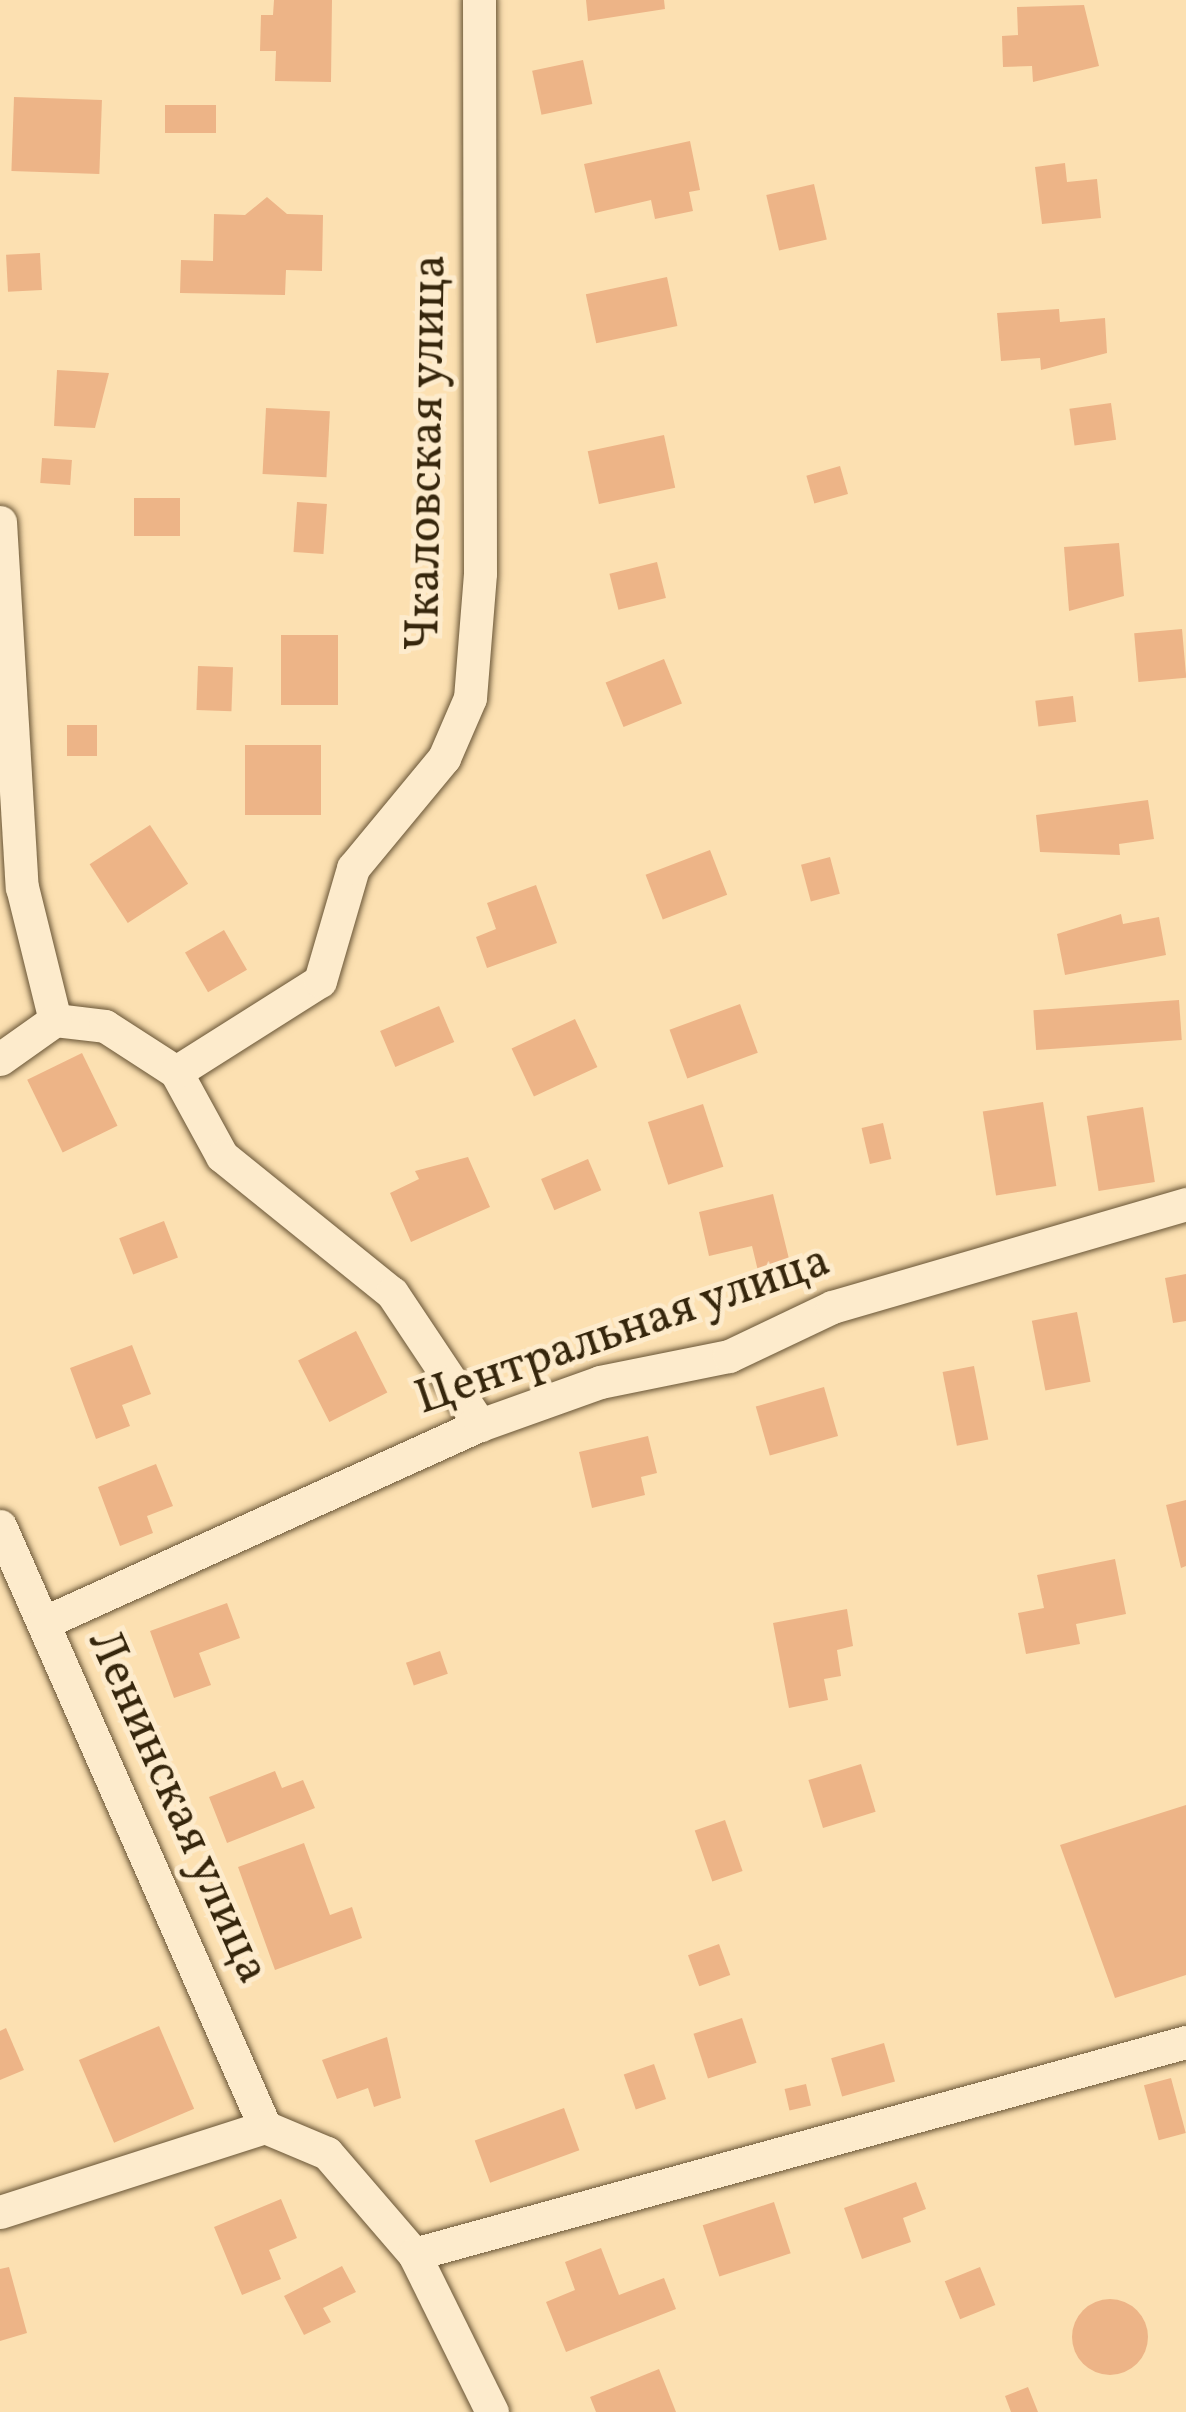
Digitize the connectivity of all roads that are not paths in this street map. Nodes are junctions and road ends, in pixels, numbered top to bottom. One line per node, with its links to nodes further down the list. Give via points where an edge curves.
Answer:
1 (479, 0): 5 (street, Чкаловская улица, via 481,573 470,698 444,758 353,868 320,981)
2 (0, 522): 3 (street, via 22,887)
3 (55, 1020): 4 (street); 5 (street, via 105,1026)
4 (0, 1059)
5 (176, 1072): 7 (street, via 222,1156 392,1293)
6 (1186, 1204): 7 (street, Центральная улица)
7 (480, 1425): 9 (street, Центральная улица)
8 (0, 1526): 9 (street, Ленинская улица)
9 (43, 1623): 11 (street, Ленинская улица)
10 (1186, 2042): 13 (street)
11 (265, 2127): 12 (street); 13 (street, via 327,2153)
12 (0, 2212)
13 (414, 2254): 14 (street)
14 (492, 2412)

